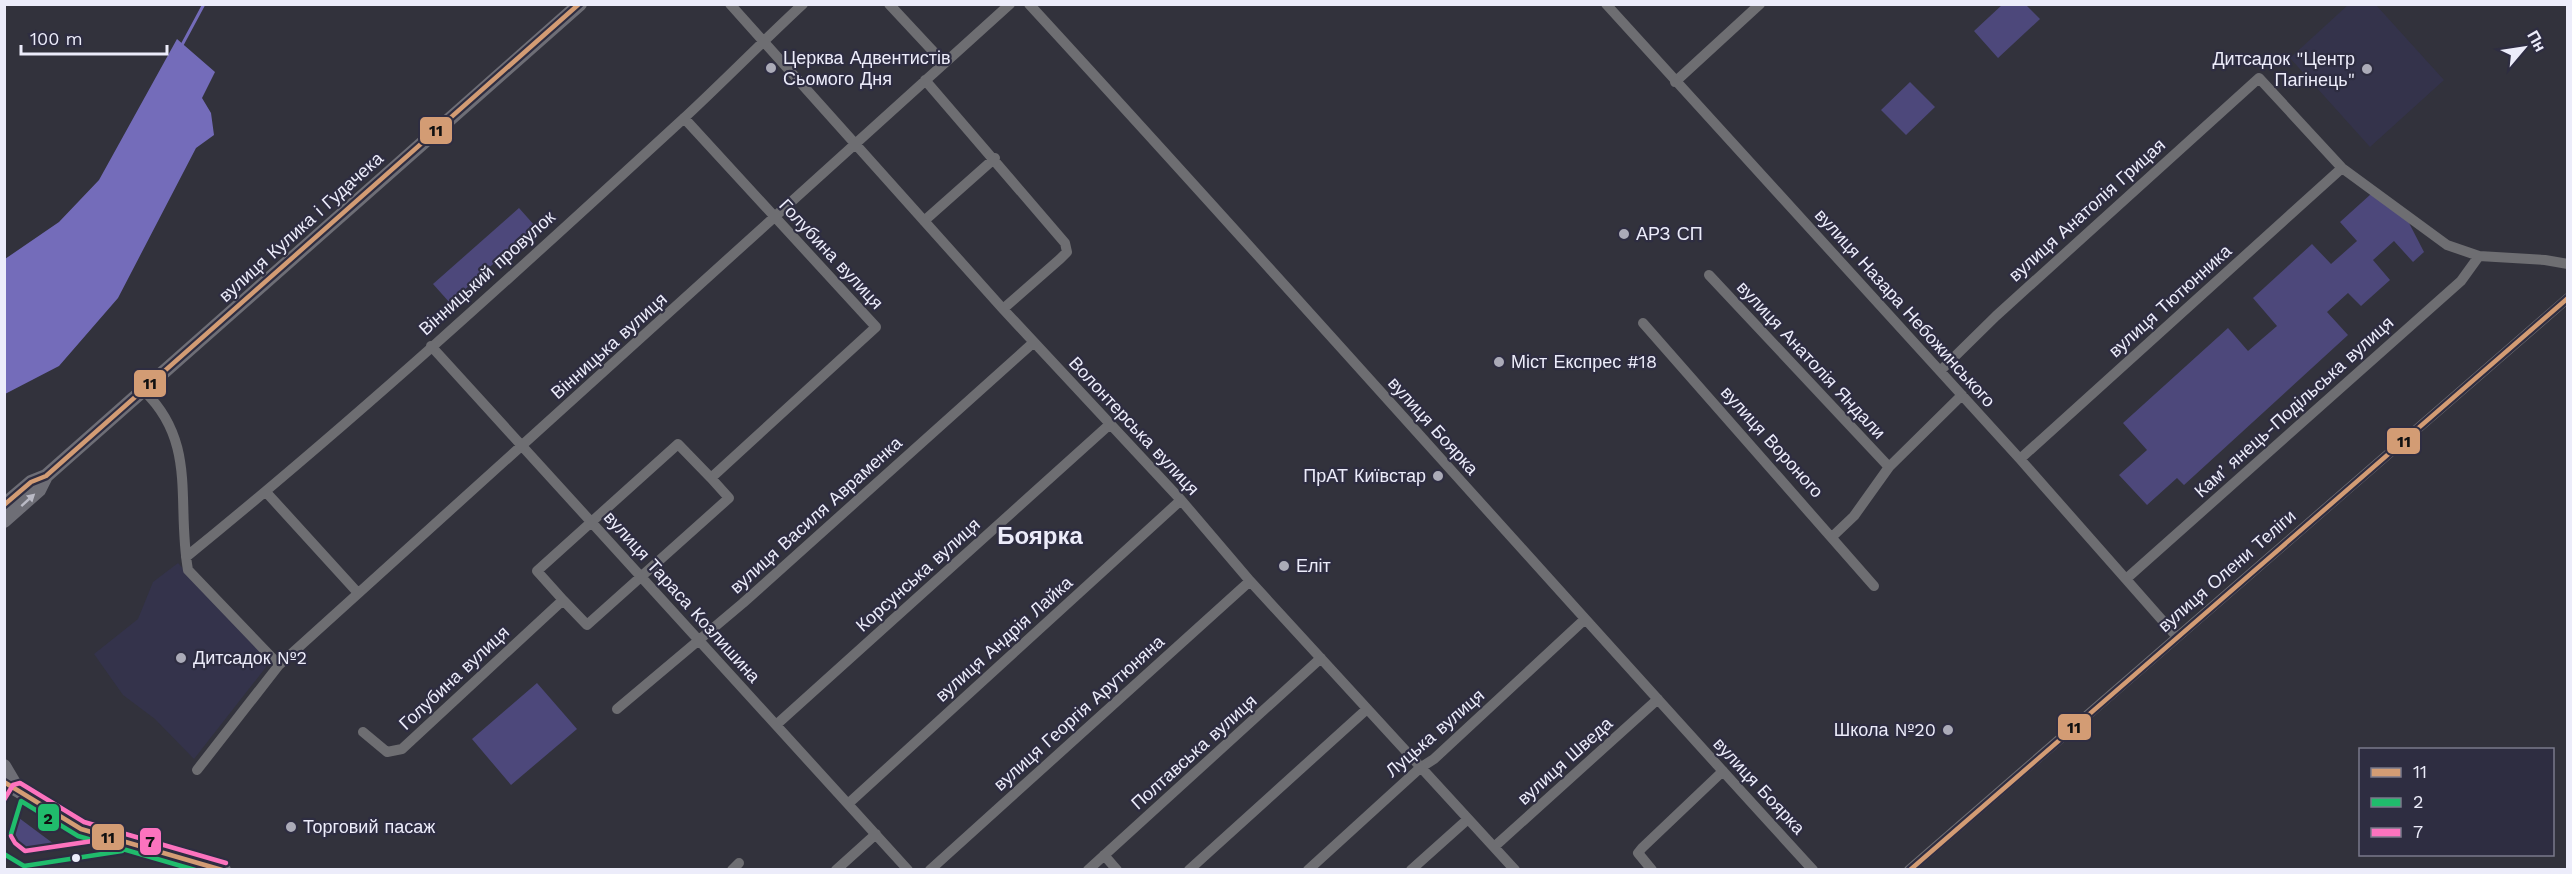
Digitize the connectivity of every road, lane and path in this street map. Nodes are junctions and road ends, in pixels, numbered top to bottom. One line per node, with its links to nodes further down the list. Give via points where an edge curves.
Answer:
1 (580, 4): 28 (main road, вулиця Кулика і Гудачека)
2 (730, 4): 9 (street, Волонтерська вулиця)
3 (803, 4): 9 (street, Вінницький провулок)
4 (889, 4): 10 (street)
5 (1010, 4): 10 (street, Вінницька вулиця)
6 (1029, 4): 49 (street, вулиця Боярка)
7 (1606, 4): 12 (street, вулиця Назара Небожинського)
8 (1760, 4): 12 (street)
9 (763, 42): 13 (street, Вінницький провулок); 14 (street, Волонтерська вулиця)
10 (944, 63): 11 (street, Вінницька вулиця)
11 (925, 80): 14 (street, Вінницька вулиця); 15 (street)
12 (1675, 82): 27 (street, вулиця Назара Небожинського)
13 (684, 118): 17 (street, Голубина вулиця); 26 (street, Вінницький провулок)
14 (856, 143): 17 (street, Вінницька вулиця); 18 (street, Волонтерська вулиця)
15 (995, 158): 18 (street); 23 (street, via 1050,222 1067,252)
16 (2342, 168): 19 (street, via 2447,245); 27 (street, вулиця Анатолія Грицая, via 2259,78 2004,308); 32 (street, вулиця Тютюнника)
17 (775, 217): 31 (street, Вінницька вулиця); 35 (street, Голубина вулиця, via 876,327)
18 (924, 221): 23 (street, Волонтерська вулиця)
19 (2479, 256): 20 (street); 44 (street, Камʼянець-Подільська вулиця, via 2461,281)
20 (2568, 264)
21 (1709, 275): 33 (street, вулиця Анатолія Яндали)
22 (2568, 298): 50 (street, вулиця Олени Теліги)
23 (1003, 309): 25 (street, Волонтерська вулиця)
24 (1643, 323): 41 (street, вулиця Вороного)
25 (1034, 342): 30 (street, Волонтерська вулиця); 51 (street, вулиця Василя Авраменка)
26 (432, 346): 31 (street, вулиця Тараса Козлишина); 36 (street, Вінницький провулок)
27 (1940, 371): 29 (street, вулиця Назара Небожинського)
28 (144, 391): 34 (main road, вулиця Кулика і Гудачека); 42 (street, via 166,416 180,451)
29 (1962, 395): 32 (street, вулиця Назара Небожинського); 33 (street)
30 (1109, 425): 37 (street, Волонтерська вулиця); 57 (street, Корсунська вулиця)
31 (523, 446): 40 (street, вулиця Тараса Козлишина); 47 (street, Вінницька вулиця)
32 (2020, 459): 44 (street, вулиця Назара Небожинського)
33 (1889, 467): 41 (street, via 1854,516)
34 (46, 476): 38 (main road, вулиця Кулика і Гудачека, via 31,482); 39 (main road, вулиця Кулика і Гудачека, one-way to 34, via 39,490)
35 (711, 478): 40 (street, via 678,444); 43 (street, via 729,498)
36 (266, 492): 42 (street, Вінницький провулок); 47 (street)
37 (1181, 500): 45 (street, Волонтерська вулиця); 65 (street, вулиця Андрія Лайка)
38 (4, 505)
39 (4, 521)
40 (591, 522): 43 (street, вулиця Тараса Козлишина); 48 (street, via 537,571)
41 (1833, 536): 46 (street, вулиця Вороного)
42 (186, 557): 53 (street, via 188,570)
43 (641, 578): 48 (street, via 587,626); 51 (street, вулиця Тараса Козлишина)
44 (2126, 579): 50 (street, вулиця Назара Небожинського)
45 (1250, 581): 52 (street, Волонтерська вулиця); 73 (street, вулиця Георгія Арутюняна)
46 (1874, 586)
47 (358, 593): 53 (street, Вінницька вулиця)
48 (563, 600): 58 (street, Голубина вулиця, via 402,749 387,752)
49 (1584, 620): 54 (street, вулиця Боярка); 60 (street, Луцька вулиця)
50 (2177, 637): 82 (street, вулиця Олени Теліги)
51 (698, 639): 55 (street, вулиця Василя Авраменка); 57 (street, вулиця Тараса Козлишина)
52 (1321, 658): 56 (street, Волонтерська вулиця); 69 (street, Полтавська вулиця)
53 (279, 665): 61 (street, Вінницька вулиця)
54 (1658, 699): 62 (street, вулиця Боярка); 68 (street, вулиця Шведа)
55 (617, 708)
56 (1367, 709): 60 (street, Волонтерська вулиця); 76 (street)
57 (776, 725): 65 (street, вулиця Тараса Козлишина)
58 (363, 732)
59 (4, 766): 64 (main road)
60 (1420, 768): 66 (street, Волонтерська вулиця); 77 (street, Луцька вулиця)
61 (197, 770)
62 (1723, 771): 80 (street, via 1638,853); 81 (street, вулиця Боярка)
63 (4, 782): 64 (main road)
64 (18, 790): 70 (main road, via 81,829)
65 (849, 803): 67 (street, вулиця Тараса Козлишина)
66 (1468, 819): 68 (street, Волонтерська вулиця); 78 (street)
67 (876, 834): 71 (street); 72 (street, вулиця Тараса Козлишина)
68 (1494, 847): 79 (street, Волонтерська вулиця)
69 (1104, 855): 74 (street, Полтавська вулиця); 75 (street)
70 (224, 870)
71 (836, 870)
72 (908, 870)
73 (930, 870)
74 (1088, 870)
75 (1117, 870)
76 (1188, 870)
77 (1308, 870)
78 (1411, 870)
79 (1515, 870)
80 (1652, 870)
81 (1813, 870)
82 (1909, 870)

